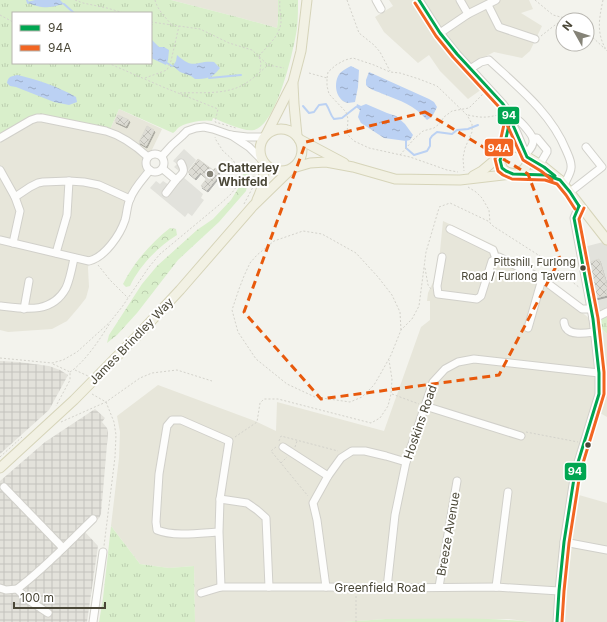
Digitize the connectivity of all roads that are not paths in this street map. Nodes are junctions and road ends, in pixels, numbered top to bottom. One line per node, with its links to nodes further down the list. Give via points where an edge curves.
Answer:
1 (307, 0): 12 (main road, via 301,51)
2 (376, 0): 7 (street)
3 (419, 0): 9 (street)
4 (460, 0): 8 (street)
5 (496, 0): 6 (street)
6 (488, 5): 8 (street); 10 (street, via 499,26)
7 (381, 10)
8 (468, 14): 9 (street)
9 (440, 33): 11 (street)
10 (535, 39)
11 (470, 69): 13 (street, via 503,104); 36 (street, via 480,62 489,60 549,119 569,157 571,167)
12 (293, 82): 15 (main road); 17 (main road)
13 (509, 116): 18 (street, via 520,121); 20 (street); 21 (street)
14 (230, 135): 15 (street); 22 (street, via 204,127 196,128 187,131); 24 (street, via 249,147)
15 (265, 136): 17 (main road, via 282,129 290,131); 24 (main road, via 260,146)
16 (0, 138): 23 (street, via 31,120 42,118 113,133)
17 (298, 138): 27 (main road); 29 (main road, via 302,150 301,158)
18 (533, 138): 21 (street, via 532,146); 26 (street, via 537,138 547,150)
19 (586, 147): 36 (street, via 602,167)
20 (502, 154): 21 (main road, via 514,147); 32 (main road, via 502,168); 33 (main road, via 482,171)
21 (526, 154): 26 (main road); 32 (main road, via 524,170)
22 (162, 156): 23 (street, via 155,154); 28 (street, via 165,163)
23 (148, 157): 31 (street, via 146,163)
24 (260, 162): 29 (main road, via 275,171); 40 (main road, James Brindley Way, via 264,180)
25 (181, 163): 34 (street, via 183,172)
26 (540, 164): 36 (main road)
27 (353, 167): 29 (main road, via 326,162 310,163); 33 (main road, via 395,178)
28 (162, 169): 31 (street, via 156,172); 34 (street)
29 (292, 169): 40 (main road, James Brindley Way)
30 (0, 170): 38 (street)
31 (150, 170): 39 (street)
32 (515, 174): 33 (main road); 36 (main road, via 546,175)
33 (466, 178)
34 (176, 180): 37 (street)
35 (69, 181): 38 (street, via 38,183); 39 (street, via 99,185); 46 (street, via 66,215)
36 (565, 186): 41 (main road)
37 (166, 193)
38 (15, 197): 45 (street, via 20,211)
39 (130, 199): 48 (street, via 120,232 104,252 98,258 89,261)
40 (253, 206): 67 (main road, James Brindley Way, via 139,334 74,400)
41 (579, 206): 44 (main road); 54 (street, via 574,218)
42 (450, 229): 49 (street, via 492,250)
43 (0, 240): 45 (street)
44 (607, 240)
45 (13, 243): 46 (street)
46 (56, 253): 48 (street)
47 (442, 257): 49 (street, via 438,294 477,299 481,296 492,261)
48 (74, 258): 53 (street, via 66,288 59,297 53,303 37,309)
49 (496, 259): 50 (street, via 499,257)
50 (542, 278): 54 (street, via 582,309); 58 (street)
51 (30, 282): 53 (street)
52 (2, 306): 53 (street)
53 (24, 309)
54 (591, 309): 56 (street)
55 (607, 312): 56 (street)
56 (593, 319): 59 (street)
57 (564, 322): 59 (street, via 570,332)
58 (528, 328)
59 (595, 332): 60 (street)
60 (599, 373): 61 (street); 63 (street, Hoskins Road, via 474,359 458,362 445,369 433,382)
61 (599, 394): 62 (street); 75 (street, via 575,472)
62 (607, 394)
63 (425, 406): 64 (street); 66 (street, Hoskins Road)
64 (521, 436)
65 (283, 448): 68 (street)
66 (406, 462): 68 (street, via 365,451 352,452 341,458); 85 (street, Hoskins Road, via 395,515)
67 (0, 468)
68 (328, 476): 79 (street, via 314,503)
69 (457, 481): 82 (street, Breeze Avenue)
70 (4, 487): 76 (street)
71 (508, 492): 83 (street)
72 (220, 500): 74 (street); 74 (street, via 229,441 181,420 172,420 167,426 159,474 157,530 180,534); 81 (street, via 247,503 266,518)
73 (93, 519): 76 (street)
74 (218, 532): 80 (street)
75 (564, 542): 77 (street); 87 (street)
76 (63, 548): 86 (street)
77 (607, 550)
78 (103, 552): 90 (street)
79 (326, 586): 81 (street, Greenfield Road); 85 (street, Greenfield Road)
80 (221, 587): 81 (street, Greenfield Road); 88 (street, Greenfield Road)
81 (270, 587)
82 (439, 587): 83 (street, Greenfield Road); 85 (street, Greenfield Road)
83 (496, 587): 87 (street, Greenfield Road)
84 (0, 588): 86 (street)
85 (387, 588)
86 (17, 589): 89 (street)
87 (559, 591): 91 (street)
88 (202, 593)
89 (48, 613)
90 (93, 622)
91 (557, 622)

